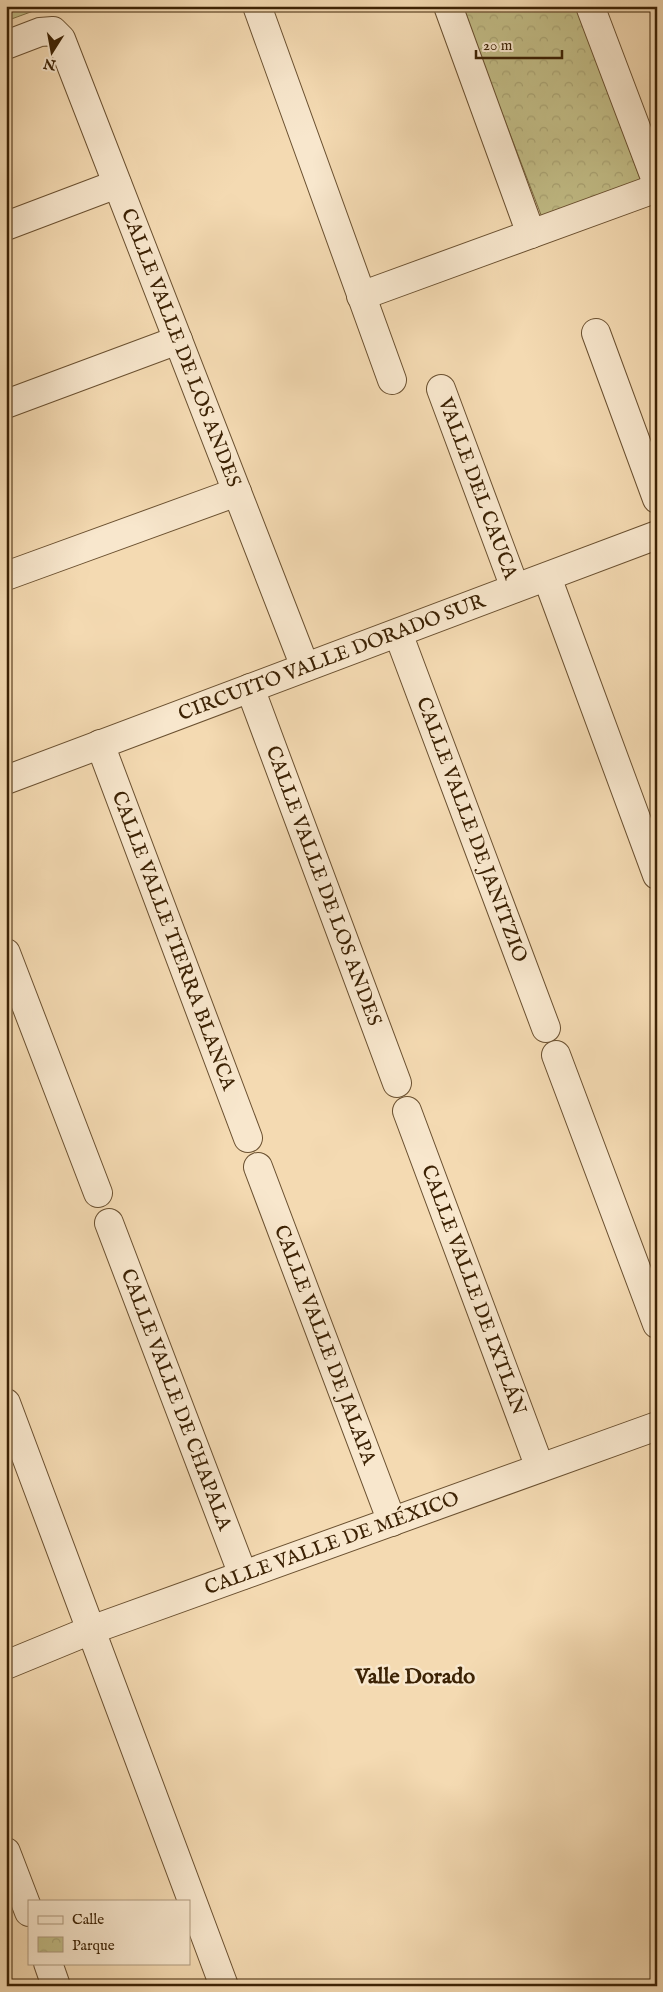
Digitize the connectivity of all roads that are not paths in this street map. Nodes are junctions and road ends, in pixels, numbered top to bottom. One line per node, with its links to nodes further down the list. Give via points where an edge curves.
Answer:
1 (257, 6): 10 (street)
2 (448, 6): 9 (street)
3 (590, 6): 5 (street)
4 (6, 45): 6 (street, CALLE VALLE DE LOS ANDES, via 40,32 53,31 61,38)
5 (657, 183)
6 (117, 184): 8 (street); 12 (street, CALLE VALLE DE LOS ANDES)
7 (657, 188): 9 (street)
8 (6, 226)
9 (531, 234): 10 (street)
10 (361, 296): 13 (street)
11 (596, 332): 17 (street)
12 (178, 340): 15 (street); 16 (street, CALLE VALLE DE LOS ANDES)
13 (392, 380)
14 (441, 389): 21 (street, VALLE DEL CAUCA)
15 (6, 404)
16 (237, 492): 19 (street); 23 (street, CALLE VALLE DE LOS ANDES)
17 (657, 499)
18 (657, 536): 20 (street, CIRCUITO VALLE DORADO SUR)
19 (6, 576)
20 (547, 576): 21 (street, CIRCUITO VALLE DORADO SUR); 27 (street)
21 (515, 588): 22 (street, CIRCUITO VALLE DORADO SUR)
22 (398, 633): 23 (street, CIRCUITO VALLE DORADO SUR); 29 (street, CALLE VALLE DE JANITZIO)
23 (305, 667): 24 (street, CIRCUITO VALLE DORADO SUR)
24 (250, 688): 25 (street, CIRCUITO VALLE DORADO SUR); 31 (street, CALLE VALLE DE LOS ANDES)
25 (100, 744): 26 (street, CIRCUITO VALLE DORADO SUR); 33 (street, CALLE VALLE TIERRA BLANCA)
26 (6, 780)
27 (657, 875)
28 (6, 953): 35 (street)
29 (546, 1028)
30 (556, 1055): 37 (street)
31 (397, 1083)
32 (407, 1111): 40 (street, CALLE VALLE DE IXTLÁN)
33 (248, 1138)
34 (258, 1167): 41 (street, CALLE VALLE DE JALAPA)
35 (98, 1193)
36 (109, 1223): 42 (street, CALLE VALLE DE CHAPALA)
37 (657, 1324)
38 (6, 1403): 43 (street)
39 (657, 1426): 40 (street, CALLE VALLE DE MÉXICO)
40 (540, 1468): 41 (street, CALLE VALLE DE MÉXICO)
41 (392, 1522): 42 (street, CALLE VALLE DE MÉXICO)
42 (243, 1575): 43 (street, CALLE VALLE DE MÉXICO)
43 (92, 1630): 44 (street, CALLE VALLE DE MÉXICO); 49 (street)
44 (6, 1664)
45 (6, 1852): 46 (street)
46 (28, 1909)
47 (48, 1964): 48 (street)
48 (56, 1986)
49 (224, 1986)

